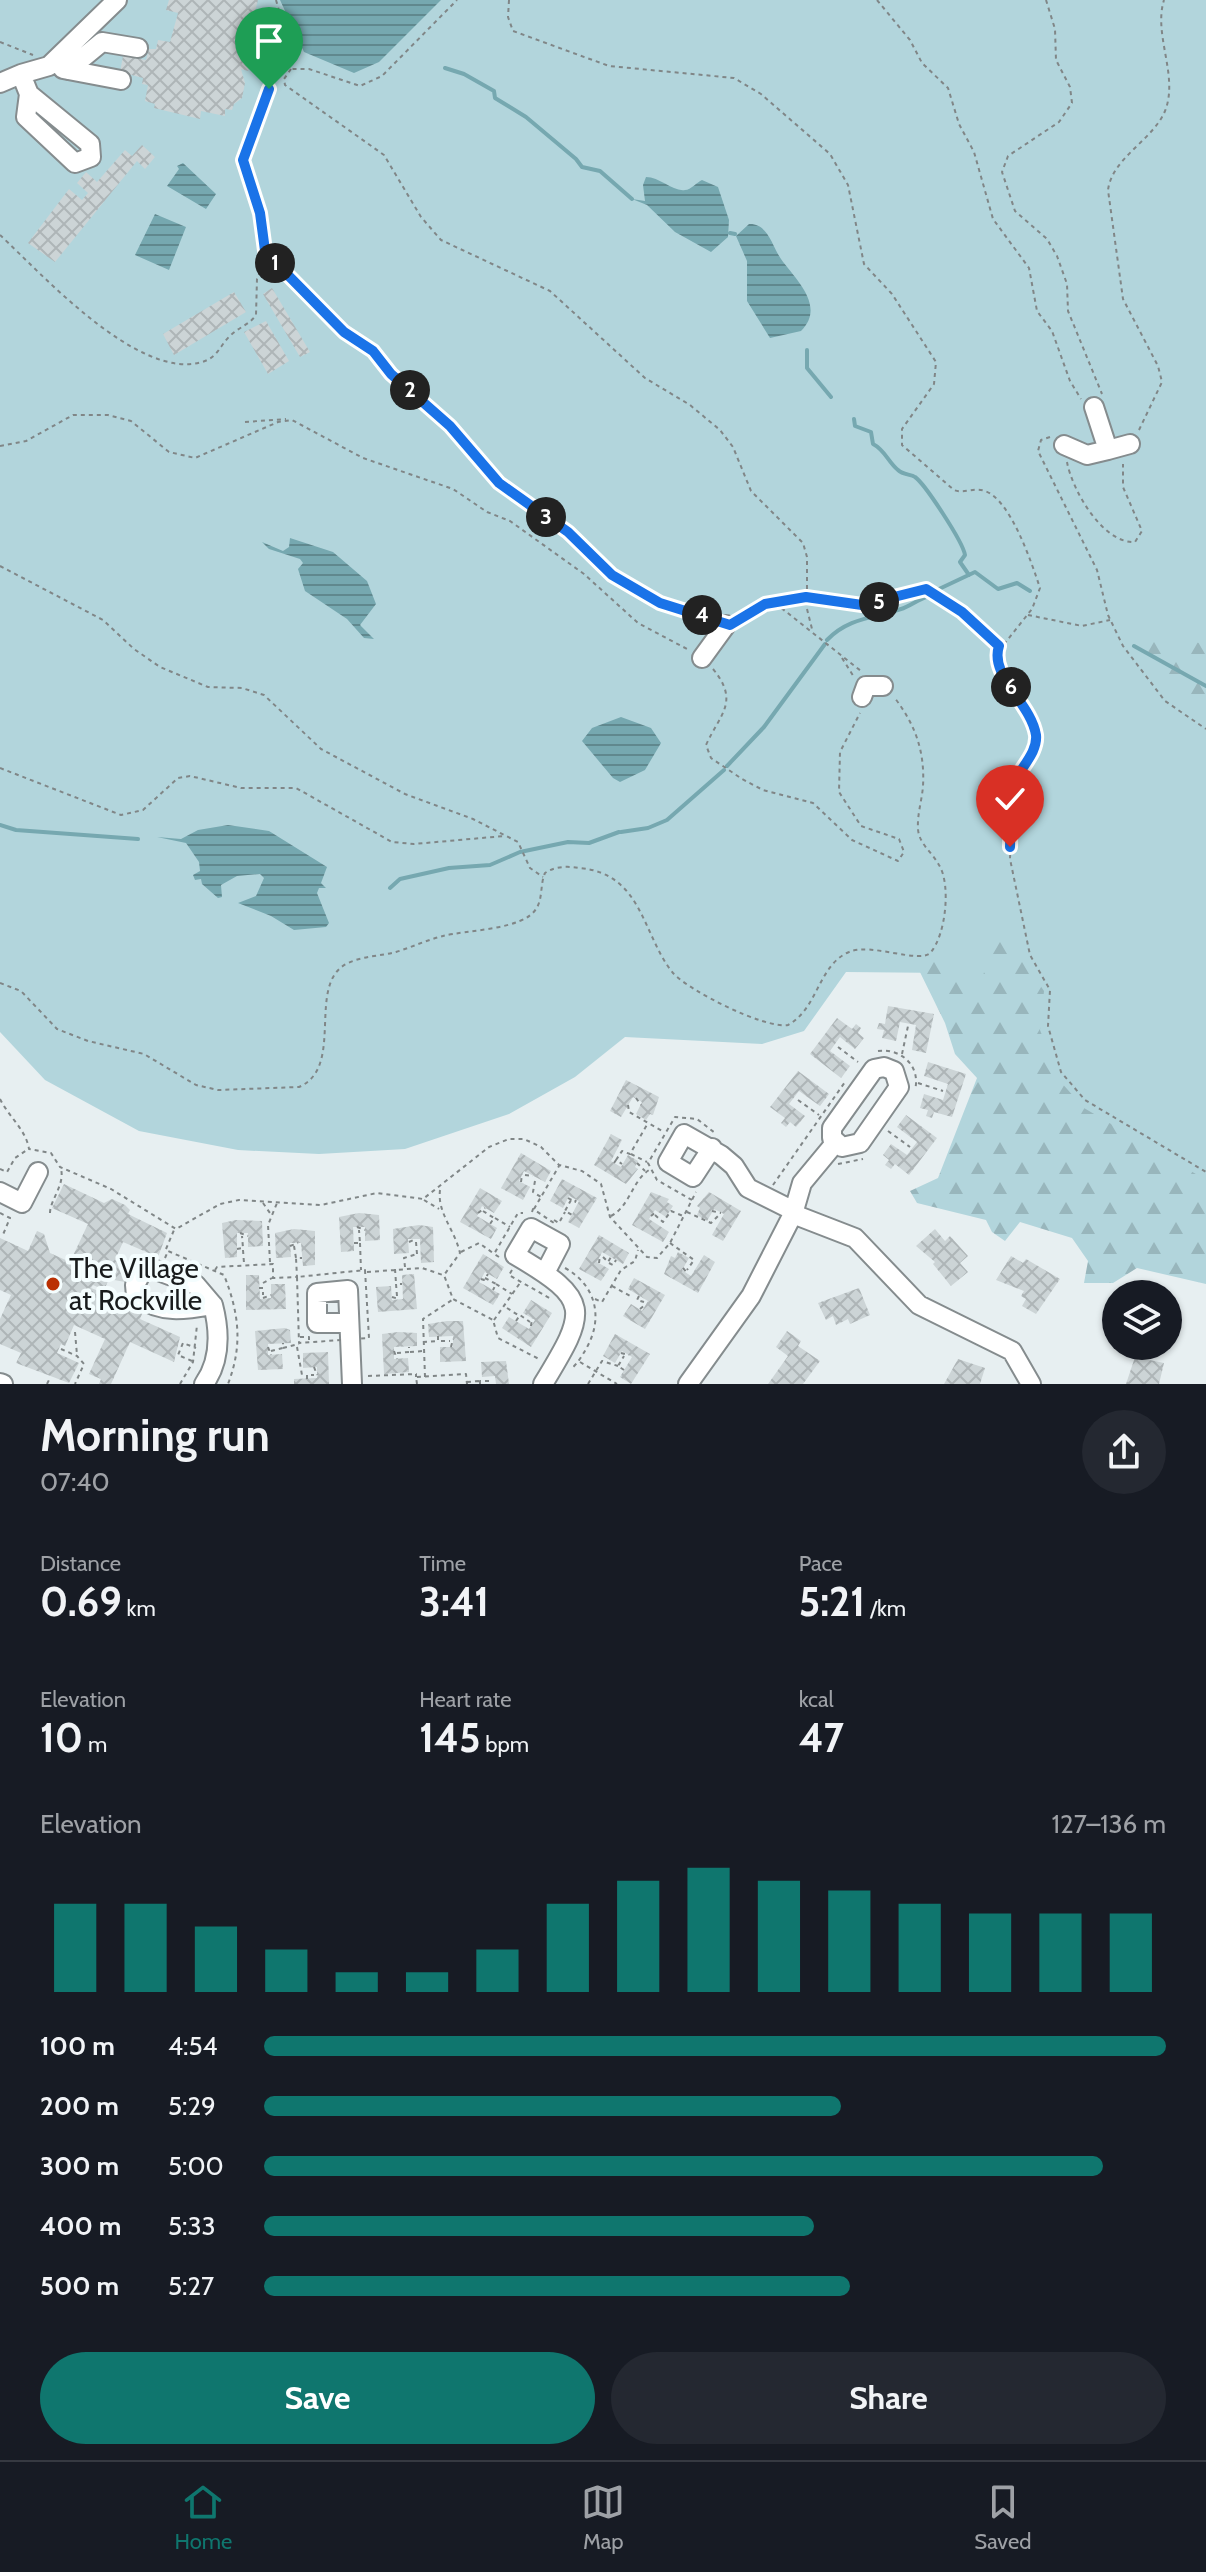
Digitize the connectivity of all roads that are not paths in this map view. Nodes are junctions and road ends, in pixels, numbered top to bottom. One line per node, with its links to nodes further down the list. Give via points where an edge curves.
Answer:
1 (117, 0): 3 (street)
2 (138, 48): 3 (street, via 102,42)
3 (57, 66): 4 (street); 5 (street)
4 (21, 74): 6 (street); 7 (street)
5 (121, 80)
6 (0, 83)
7 (29, 94)
8 (1094, 407): 11 (street)
9 (1130, 444): 11 (street)
10 (1064, 445): 11 (street, via 1087,455)
11 (1108, 450)
12 (726, 625): 13 (street)
13 (702, 658)
14 (883, 686): 15 (street, via 863,688)
15 (862, 697)
16 (836, 1142): 20 (street, via 802,1183)
17 (712, 1148): 20 (street, via 734,1166 748,1188)
18 (38, 1172): 19 (street, via 22,1203)
19 (0, 1192)
20 (793, 1213): 27 (street, via 751,1296); 28 (street, via 855,1238 919,1305 1012,1351)
21 (545, 1273): 24 (street, via 562,1284 577,1309 576,1323)
22 (213, 1305): 25 (street, via 218,1354)
23 (348, 1323): 26 (street)
24 (548, 1376)
25 (204, 1384)
26 (352, 1384)
27 (688, 1384)
28 (1031, 1384)

